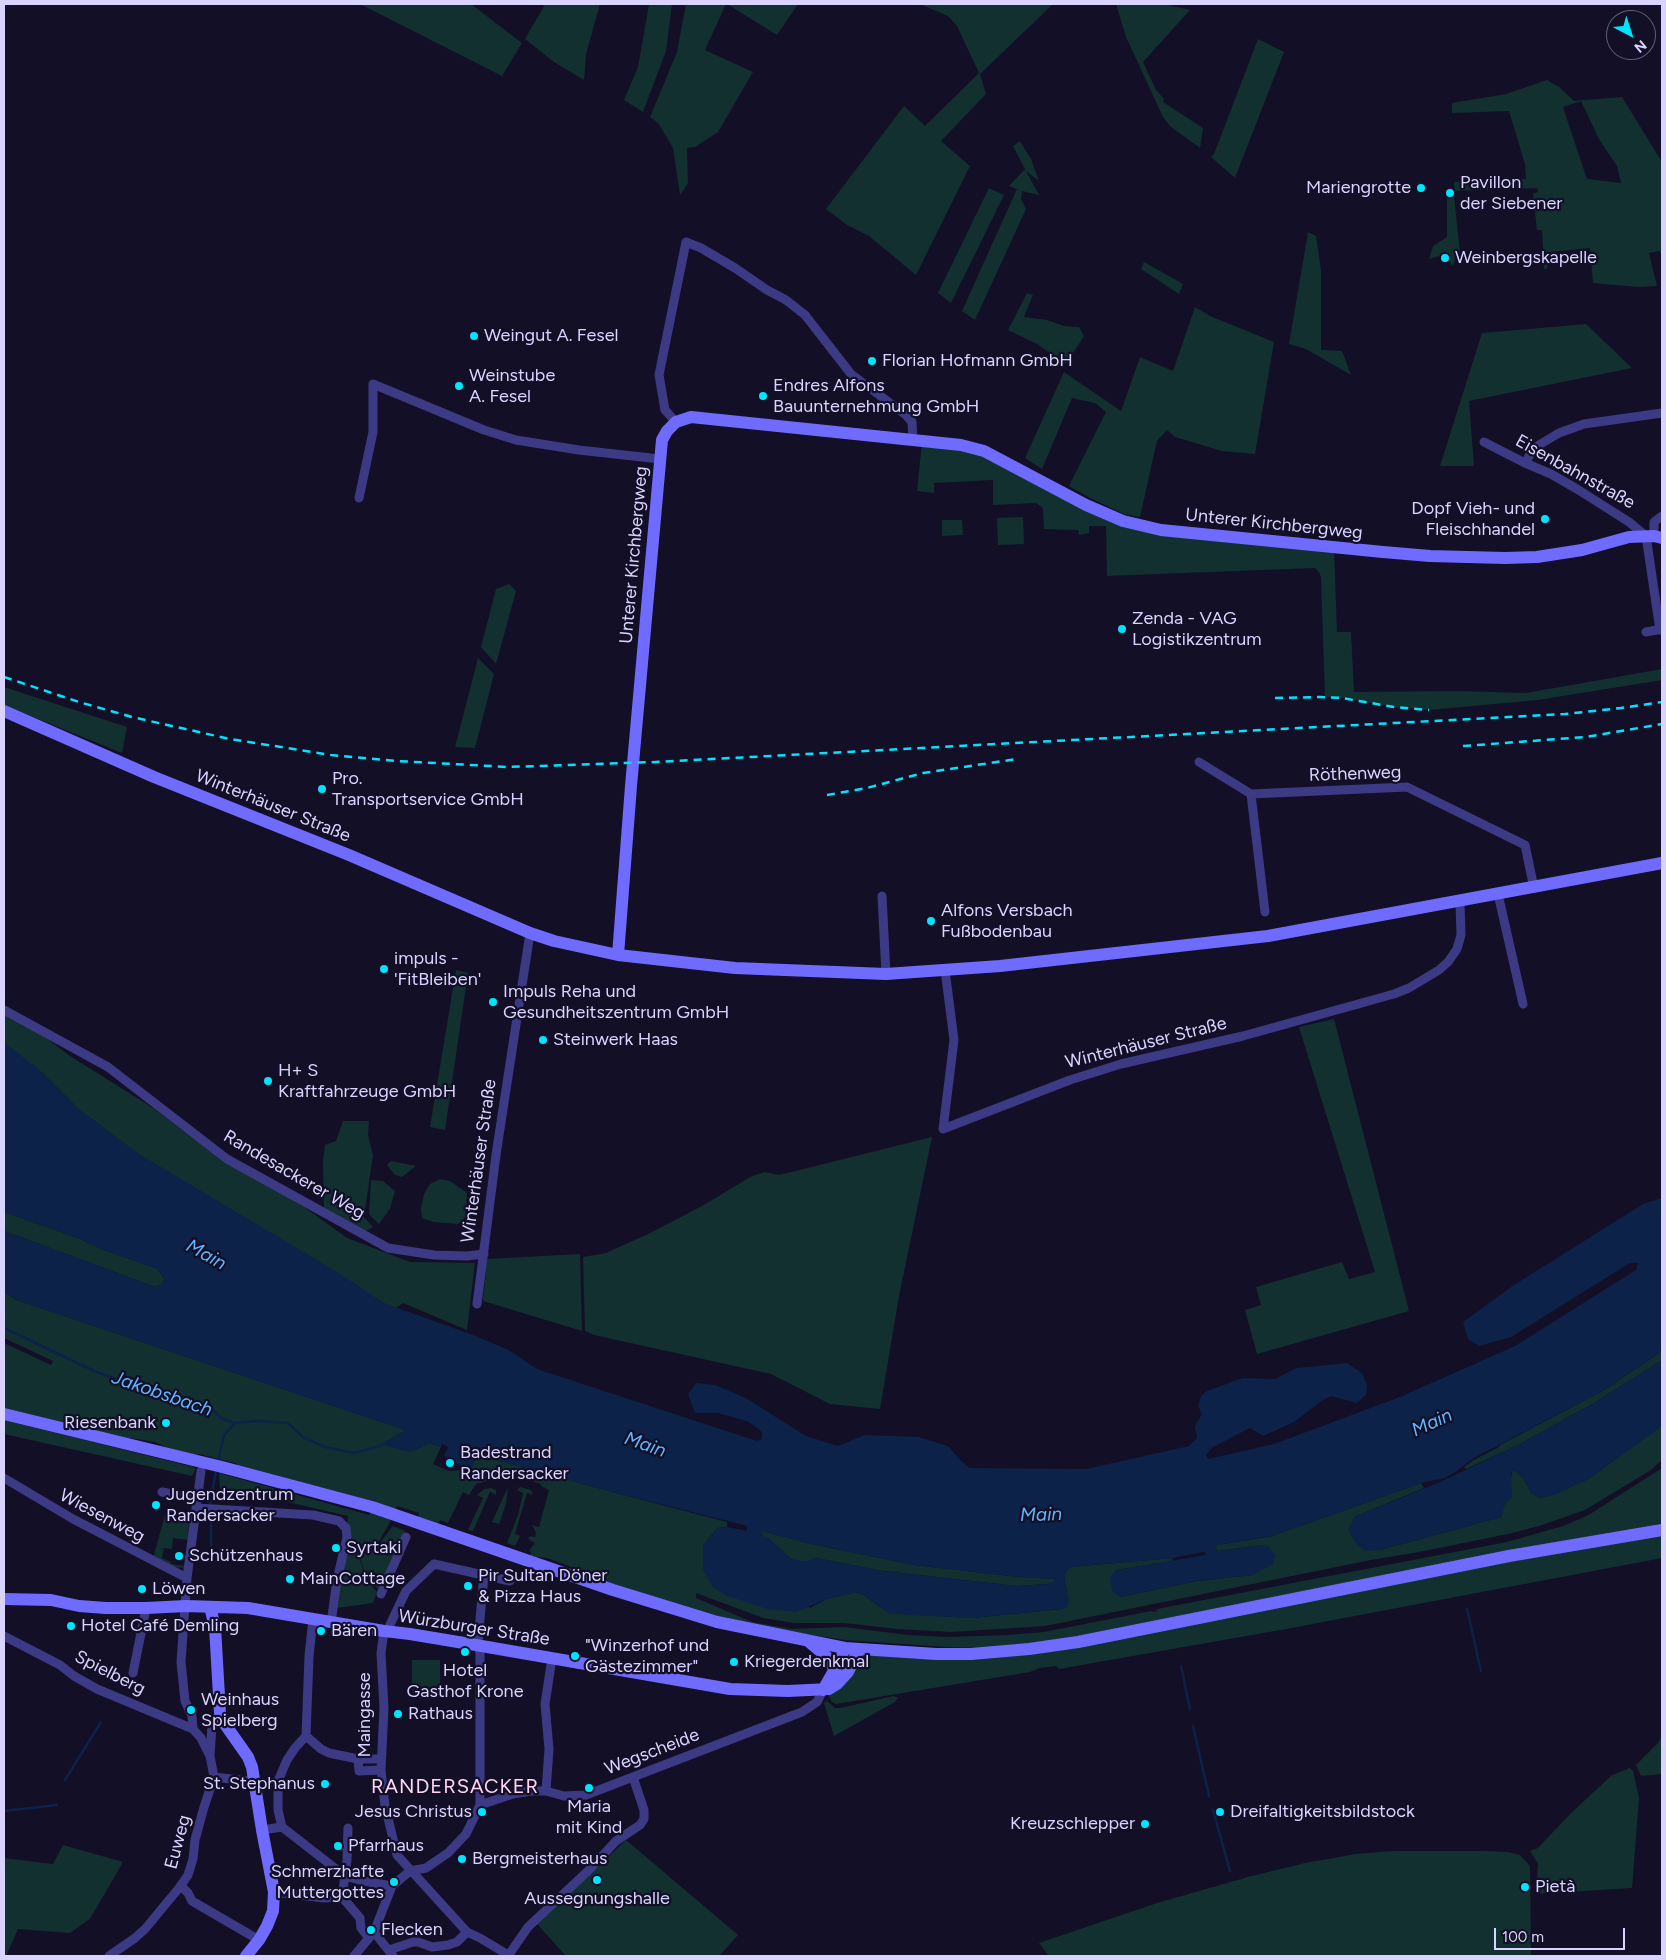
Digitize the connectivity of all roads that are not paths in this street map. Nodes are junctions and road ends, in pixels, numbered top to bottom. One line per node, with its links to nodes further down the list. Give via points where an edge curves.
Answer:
1 (1662, 413): 6 (street, via 1584,424 1558,433 1534,448)
2 (676, 422): 3 (main road, Unterer Kirchbergweg, via 691,417); 3 (street, via 665,410 659,375 686,242 735,268 805,315 852,374 912,422); 5 (main road, Unterer Kirchbergweg, via 662,440)
3 (913, 441): 9 (main road, Unterer Kirchbergweg, via 984,451 1086,505 1123,521 1161,530 1430,556 1505,558 1582,550 1629,537)
4 (1484, 442): 6 (street, Eisenbahnstraße)
5 (660, 459): 7 (street, via 516,440 373,384 373,432); 22 (main road, Unterer Kirchbergweg)
6 (1525, 463): 9 (street, Eisenbahnstraße, via 1551,474)
7 (359, 498)
8 (1662, 516): 9 (street, via 1654,522)
9 (1654, 537): 10 (street)
10 (1661, 630): 11 (street)
11 (1646, 632)
12 (4, 711): 21 (main road, Winterhäuser Straße)
13 (1199, 762): 14 (street)
14 (1251, 794): 16 (street, Röthenweg, via 1407,787 1526,845); 20 (street)
15 (1662, 863): 16 (main road, Winterhäuser Straße)
16 (1534, 888): 17 (main road, Winterhäuser Straße)
17 (1498, 894): 19 (main road, Winterhäuser Straße); 25 (street)
18 (882, 896): 24 (street)
19 (1460, 902): 23 (main road, Winterhäuser Straße, via 1268,936); 23 (street, Winterhäuser Straße, via 1461,935 1457,949 1439,970 1409,988 1246,1036 1078,1077 943,1129 954,1040)
20 (1265, 912)
21 (530, 933): 22 (main road, Winterhäuser Straße); 27 (street, Winterhäuser Straße)
22 (618, 955): 24 (main road, Winterhäuser Straße, via 735,968)
23 (945, 970): 24 (main road, Winterhäuser Straße)
24 (886, 974)
25 (1523, 1004)
26 (4, 1010): 27 (street, Randesackerer Weg, via 108,1067 226,1158 388,1248 434,1255)
27 (484, 1254): 28 (street, Winterhäuser Straße)
28 (477, 1304)
29 (4, 1414): 30 (main road)
30 (199, 1466): 33 (street); 48 (main road, via 222,1467 372,1507 613,1590 717,1622)
31 (4, 1478): 37 (street, Wiesenweg, via 73,1520)
32 (162, 1492): 33 (street)
33 (196, 1504): 37 (street); 45 (street, via 209,1510 313,1515 339,1521 346,1528 347,1537)
34 (1662, 1530): 51 (main road, via 1509,1556 1029,1650 936,1654)
35 (406, 1537): 39 (street)
36 (484, 1575): 38 (street); 46 (street, Maingasse, via 434,1564 406,1591); 49 (street)
37 (187, 1578): 41 (street)
38 (510, 1581)
39 (381, 1594)
40 (4, 1599): 43 (main road, Würzburger Straße)
41 (186, 1606): 42 (main road, Würzburger Straße); 43 (main road, Würzburger Straße); 57 (street, via 181,1662 185,1701 192,1716)
42 (210, 1607): 44 (main road, Würzburger Straße, via 248,1608); 56 (main road, via 215,1627)
43 (146, 1608): 54 (street)
44 (313, 1619): 45 (main road, Würzburger Straße); 58 (street)
45 (331, 1623): 46 (main road, Würzburger Straße)
46 (385, 1631): 49 (main road, Würzburger Straße); 61 (street, Maingasse, via 380,1653 384,1708)
47 (4, 1636): 57 (street, Spielberg, via 97,1688)
48 (808, 1641): 50 (main road); 53 (main road)
49 (479, 1646): 52 (main road, Würzburger Straße); 67 (street)
50 (845, 1648): 51 (main road); 53 (main road)
51 (859, 1649): 55 (main road, via 842,1680)
52 (552, 1658): 55 (main road, Würzburger Straße, via 730,1690); 66 (street, via 545,1704 549,1749)
53 (835, 1670): 55 (main road)
54 (133, 1673)
55 (823, 1690): 64 (street, Wegscheide, via 817,1702 802,1712)
56 (220, 1713): 59 (street, via 212,1725); 65 (main road, via 248,1757)
57 (193, 1729): 59 (street, Spielberg)
58 (306, 1736): 60 (street, via 329,1753); 68 (street, via 294,1748 278,1781 278,1810)
59 (210, 1756): 63 (street)
60 (358, 1759): 61 (street); 62 (street, via 359,1771)
61 (381, 1759): 62 (street, Maingasse)
62 (381, 1770): 71 (street, Maingasse, via 385,1806 397,1855)
63 (214, 1777): 65 (street, via 248,1781); 73 (street, Euweg, via 195,1840 193,1859)
64 (633, 1777): 66 (street, Wegscheide, via 586,1795 564,1796); 84 (street, via 644,1810 640,1825 616,1841 528,1927)
65 (254, 1778): 70 (main road)
66 (546, 1792): 67 (street, Wegscheide, via 513,1794)
67 (480, 1805): 71 (street, via 466,1834 448,1853 426,1868)
68 (282, 1827): 70 (street); 72 (street)
69 (348, 1828): 72 (street)
70 (262, 1830): 75 (main road)
71 (410, 1871): 74 (street); 77 (street, Maingasse)
72 (344, 1875): 74 (street); 76 (street)
73 (181, 1886): 79 (street, Euweg, via 192,1901); 81 (street, Euweg, via 135,1938)
74 (392, 1886): 78 (street)
75 (274, 1892): 76 (street); 79 (main road, via 273,1911)
76 (342, 1897): 78 (street, via 360,1918 361,1928)
77 (467, 1932): 80 (street, via 457,1942 448,1945 432,1947 413,1942); 84 (street, Maingasse)
78 (372, 1935): 80 (street); 83 (street)
79 (259, 1940): 82 (main road)
80 (391, 1953)
81 (109, 1956)
82 (246, 1956)
83 (354, 1956)
84 (509, 1956)

